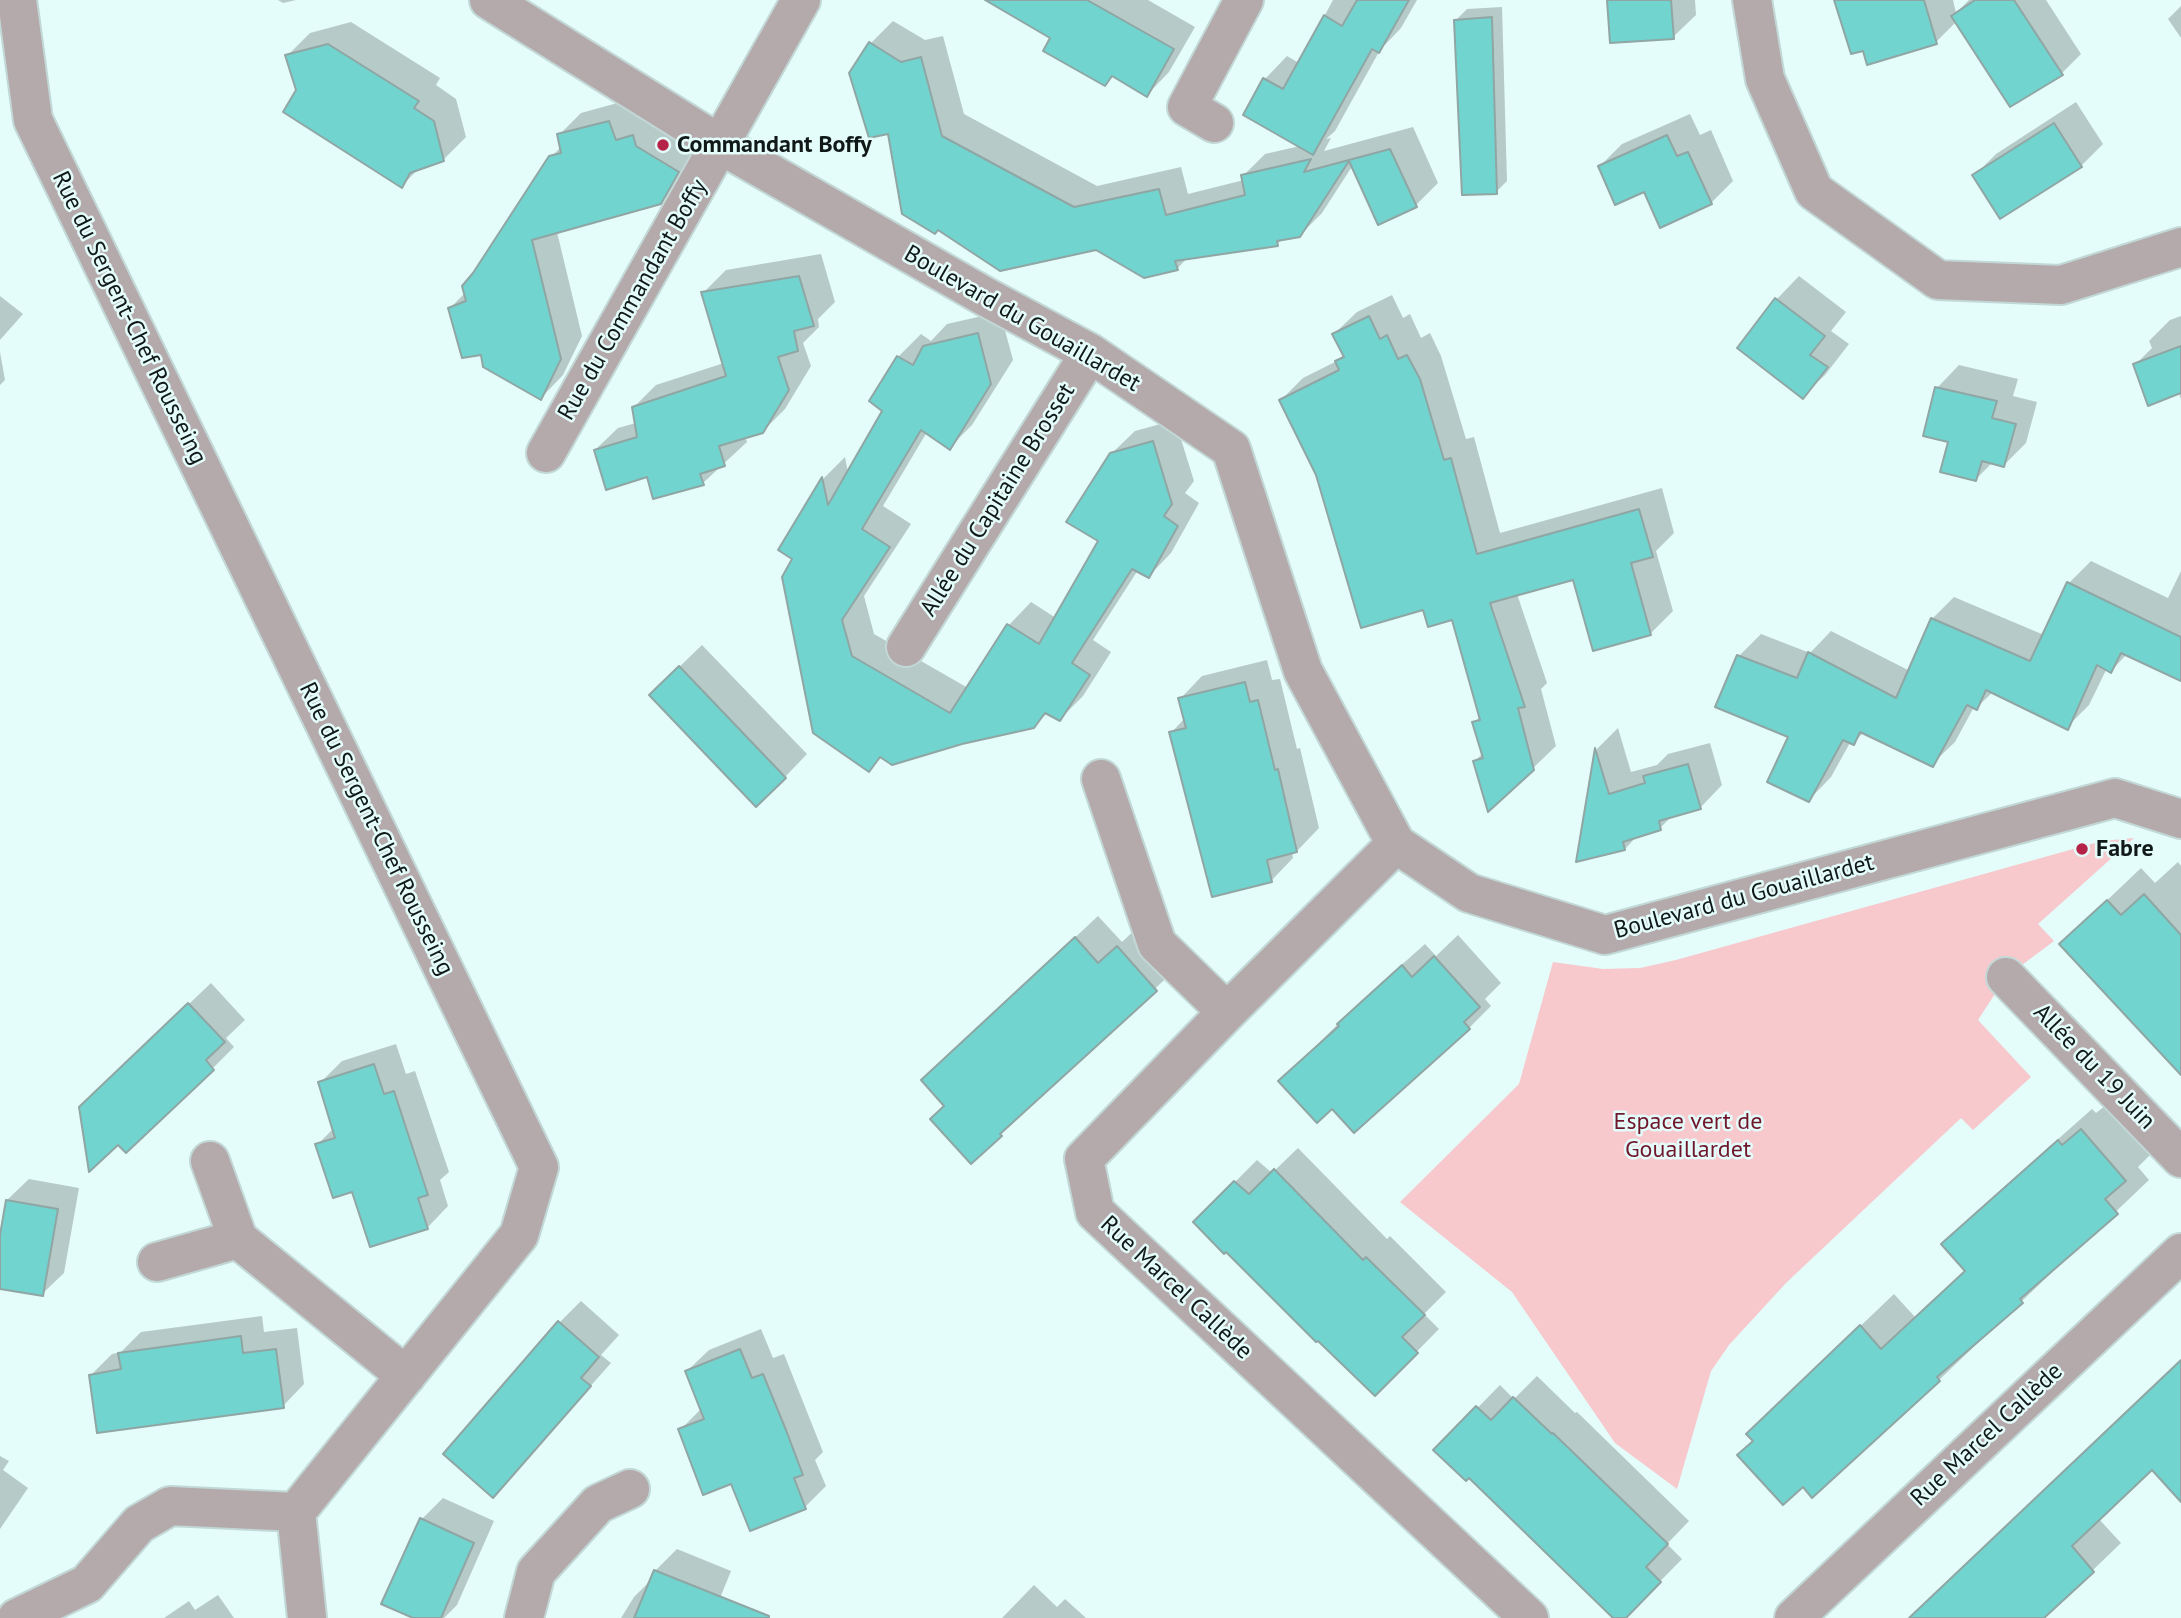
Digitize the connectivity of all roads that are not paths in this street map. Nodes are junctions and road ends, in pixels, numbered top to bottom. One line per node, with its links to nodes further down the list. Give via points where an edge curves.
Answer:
1 (10, 0): 7 (street)
2 (17, 0): 24 (street, Rue du Sergent-Chef Rousseing, via 33,120 539,1167 519,1235)
3 (489, 0): 9 (street, Boulevard du Gouaillardet)
4 (801, 0): 9 (street, Rue du Commandant Boffy)
5 (1244, 0): 8 (street, via 1186,107)
6 (1752, 0): 10 (street, via 1765,79 1814,191 1938,280 2062,285)
7 (0, 16)
8 (1214, 123)
9 (721, 145): 11 (street, Boulevard du Gouaillardet); 12 (street, Rue du Commandant Boffy)
10 (2181, 247)
11 (1090, 353): 13 (street, Allée du Capitaine Brosset); 16 (street, Boulevard du Gouaillardet, via 1231,449 1303,671)
12 (546, 453)
13 (906, 647)
14 (1101, 779): 18 (street, via 1157,944)
15 (2181, 819): 16 (street, Boulevard du Gouaillardet, via 2115,798 1605,935 1469,894)
16 (1396, 844): 18 (street, Rue Marcel Callède)
17 (2006, 977): 19 (street, Allée du 19 Juin)
18 (1227, 1012): 30 (street, Rue Marcel Callède, via 1084,1158 1095,1212)
19 (2181, 1158)
20 (210, 1161): 21 (street)
21 (238, 1239): 23 (street); 24 (street)
22 (2178, 1261): 31 (street, Rue Marcel Callède)
23 (157, 1262)
24 (406, 1376): 26 (street, Rue du Sergent-Chef Rousseing)
25 (630, 1489): 29 (street, via 598,1504 536,1572)
26 (296, 1512): 27 (street, via 170,1506 139,1524 87,1584); 28 (street)
27 (17, 1618)
28 (307, 1618)
29 (524, 1618)
30 (1529, 1618)
31 (1794, 1618)

